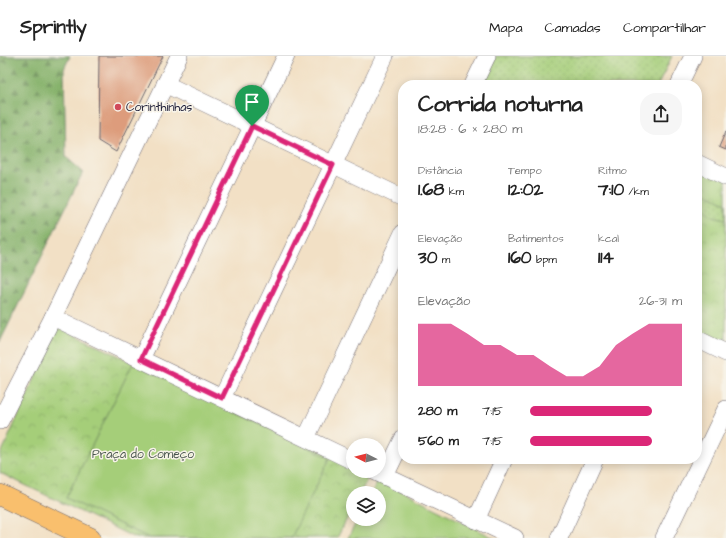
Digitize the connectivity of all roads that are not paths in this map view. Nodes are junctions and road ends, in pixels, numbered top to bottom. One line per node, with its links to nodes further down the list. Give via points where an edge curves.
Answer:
1 (179, 56): 8 (street)
2 (286, 56): 9 (street)
3 (385, 56): 10 (street)
4 (487, 56): 6 (street)
5 (693, 56): 7 (street)
6 (475, 80)
7 (681, 80)
8 (165, 84): 9 (street); 15 (street)
9 (252, 126): 10 (street); 18 (street)
10 (333, 165): 13 (street); 19 (street)
11 (702, 165): 12 (street)
12 (726, 177)
13 (398, 196)
14 (398, 244): 22 (street)
15 (53, 317): 18 (street); 21 (street)
16 (702, 341): 17 (street)
17 (726, 353)
18 (141, 359): 19 (street)
19 (222, 398): 22 (street)
20 (726, 409): 25 (street)
21 (0, 421)
22 (306, 438): 24 (street)
23 (398, 447): 29 (street)
24 (346, 458)
25 (702, 459)
26 (502, 464): 32 (street)
27 (593, 464): 35 (street)
28 (700, 464): 36 (street)
29 (386, 465)
30 (386, 477): 32 (street)
31 (0, 495): 33 (main road)
32 (476, 520): 34 (street)
33 (90, 538)
34 (515, 538)
35 (559, 538)
36 (664, 538)

